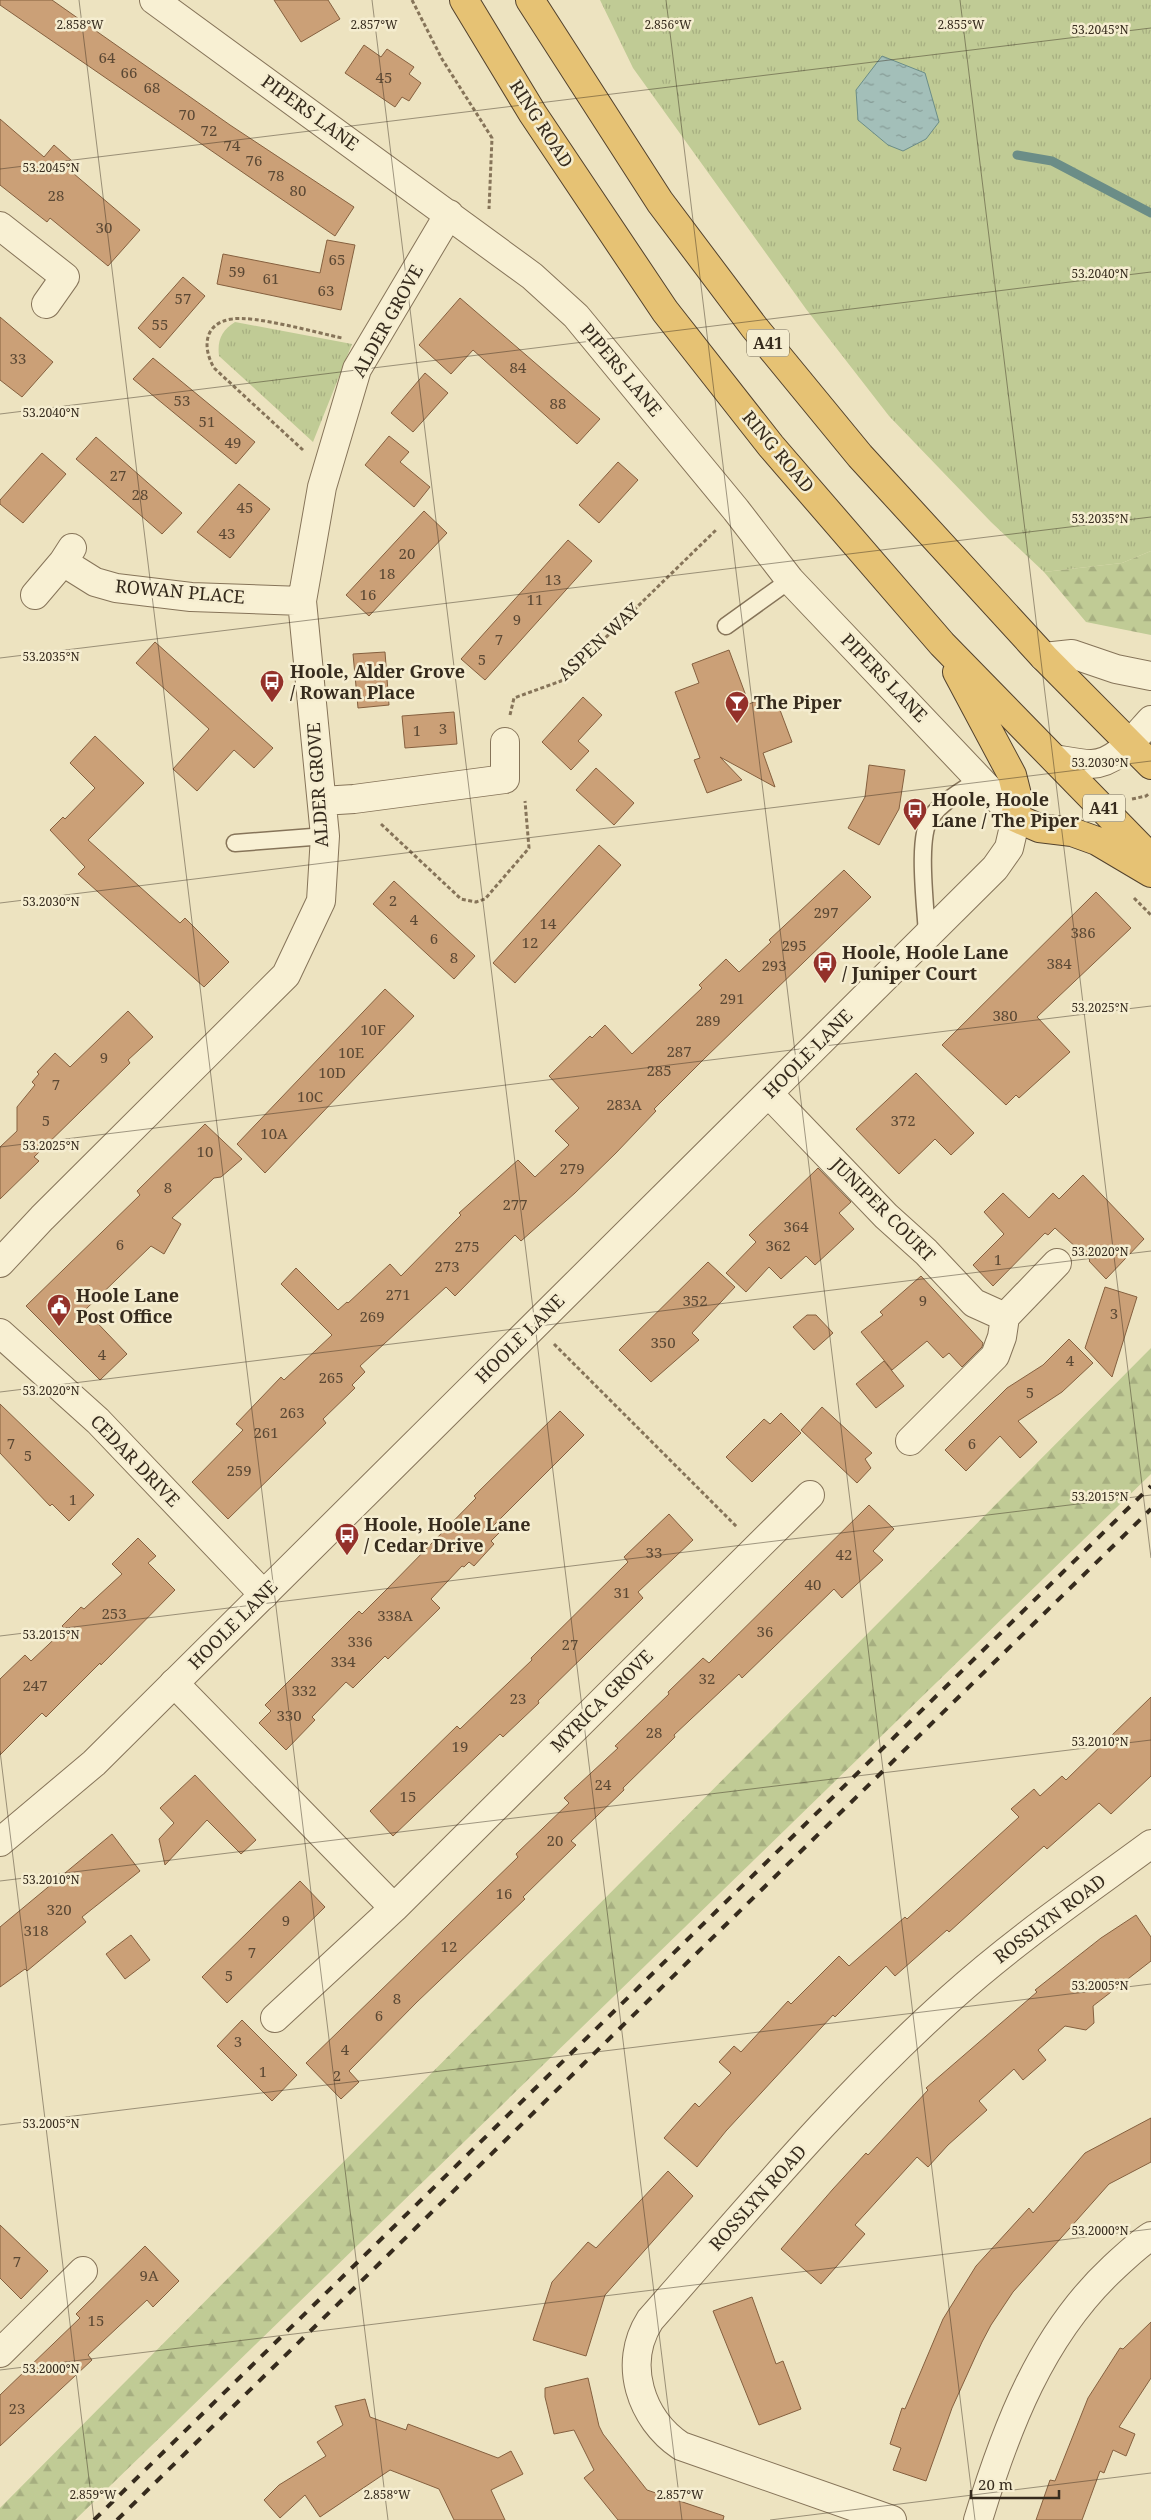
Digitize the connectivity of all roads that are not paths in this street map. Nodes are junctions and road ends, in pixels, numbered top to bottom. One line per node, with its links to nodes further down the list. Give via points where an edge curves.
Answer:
1 (464, 0): 11 (highway, RING ROAD / A41, via 534,114 665,310 771,446)
2 (530, 0): 12 (highway, A41, via 660,202 754,327 860,456)
3 (163, 2): 4 (street, PIPERS LANE)
4 (449, 214): 7 (street, PIPERS LANE, via 532,276 576,316); 9 (street, ALDER GROVE, via 358,369 326,471)
5 (0, 226): 6 (street, via 65,277)
6 (46, 304)
7 (790, 580): 10 (lane); 19 (street, PIPERS LANE)
8 (35, 595): 9 (street, ROWAN PLACE, via 67,555 95,582 116,588 191,597)
9 (302, 601): 20 (street, ALDER GROVE)
10 (726, 626)
11 (942, 644): 17 (highway, RING ROAD / A41); 21 (highway, via 1012,775 1017,796)
12 (1044, 657): 13 (street, via 1072,654 1116,670); 16 (highway, A41)
13 (1151, 676)
14 (1151, 720): 16 (street)
15 (505, 742): 20 (street, via 505,779)
16 (1130, 744): 17 (street, via 1108,759 1092,764); 18 (highway, A41)
17 (1055, 759): 24 (highway, RING ROAD / A41)
18 (1151, 765)
19 (979, 779): 21 (street, PIPERS LANE); 26 (lane, via 944,802 929,819 923,838)
20 (322, 801): 22 (street, ALDER GROVE)
21 (1016, 818): 25 (highway, via 1039,828 1072,832 1097,842); 26 (street, HOOLE LANE, via 1009,848 996,868)
22 (325, 836): 23 (lane); 28 (street, ALDER GROVE, via 321,901 286,975)
23 (235, 843)
24 (1151, 858)
25 (1151, 873)
26 (927, 935): 27 (street, HOOLE LANE)
27 (768, 1094): 30 (street, JUNIPER COURT, via 974,1303); 34 (street, HOOLE LANE)
28 (0, 1263)
29 (1056, 1263): 30 (street)
30 (1004, 1317): 32 (street, via 1002,1337 995,1356)
31 (0, 1333): 34 (street, CEDAR DRIVE, via 98,1421)
32 (910, 1441)
33 (810, 1495): 38 (street, MYRICA GROVE)
34 (264, 1595): 35 (street, HOOLE LANE)
35 (174, 1684): 36 (street, HOOLE LANE, via 94,1763); 38 (street)
36 (0, 1842)
37 (1151, 1844): 43 (street, ROSSLYN ROAD, via 989,1965 869,2075 657,2313 641,2338 639,2387 647,2411 666,2436 681,2446)
38 (394, 1908): 39 (street, MYRICA GROVE)
39 (275, 2018)
40 (1151, 2236): 44 (street, via 1090,2290 1045,2354 1021,2399)
41 (83, 2271): 42 (street)
42 (1, 2351)
43 (892, 2520)
44 (978, 2520)

